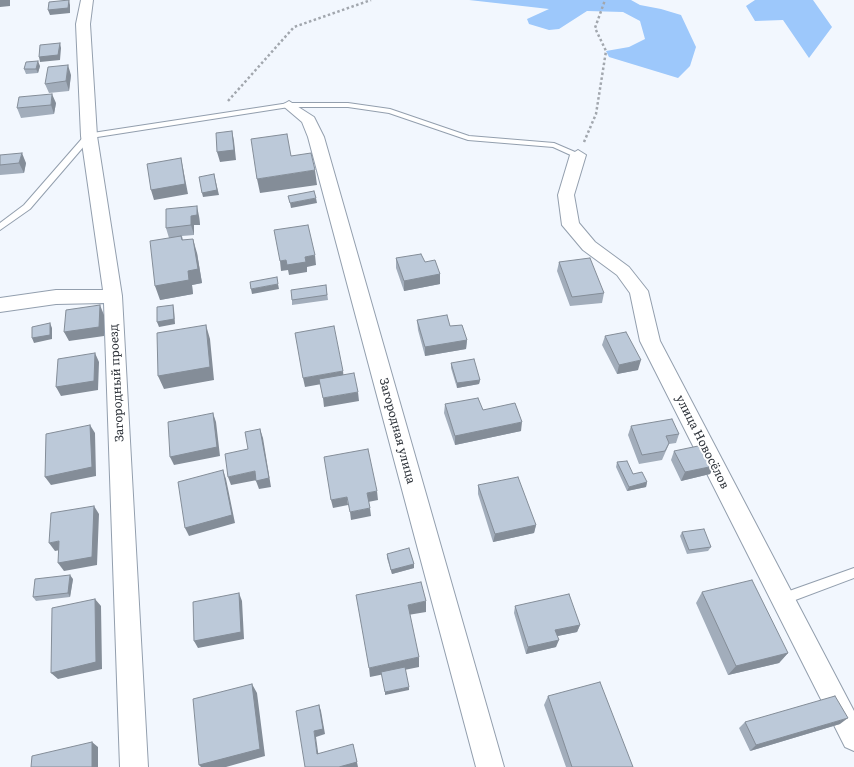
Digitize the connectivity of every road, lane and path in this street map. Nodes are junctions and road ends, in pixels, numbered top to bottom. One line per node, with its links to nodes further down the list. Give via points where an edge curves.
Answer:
1 (87, 0): 6 (street, Загородный проезд, via 83,24)
2 (371, 0): 5 (path, via 294,27)
3 (605, 0): 7 (path, via 595,28 606,51 596,114)
4 (289, 105): 5 (lane); 7 (lane, via 348,105 390,111 468,138 554,145); 15 (street, Загородная улица, via 309,120 316,138)
5 (214, 117): 6 (lane)
6 (89, 136): 8 (lane, via 27,207); 9 (street, Загородный проезд)
7 (578, 155): 12 (street, улица Новосёлов, via 566,195 571,225 589,246 623,271 639,291 650,341)
8 (0, 227)
9 (113, 296): 10 (street, via 56,297); 14 (street, Загородный проезд)
10 (0, 305)
11 (854, 573): 12 (lane)
12 (782, 599): 13 (street, улица Новосёлов)
13 (854, 738)
14 (134, 767)
15 (490, 767)

